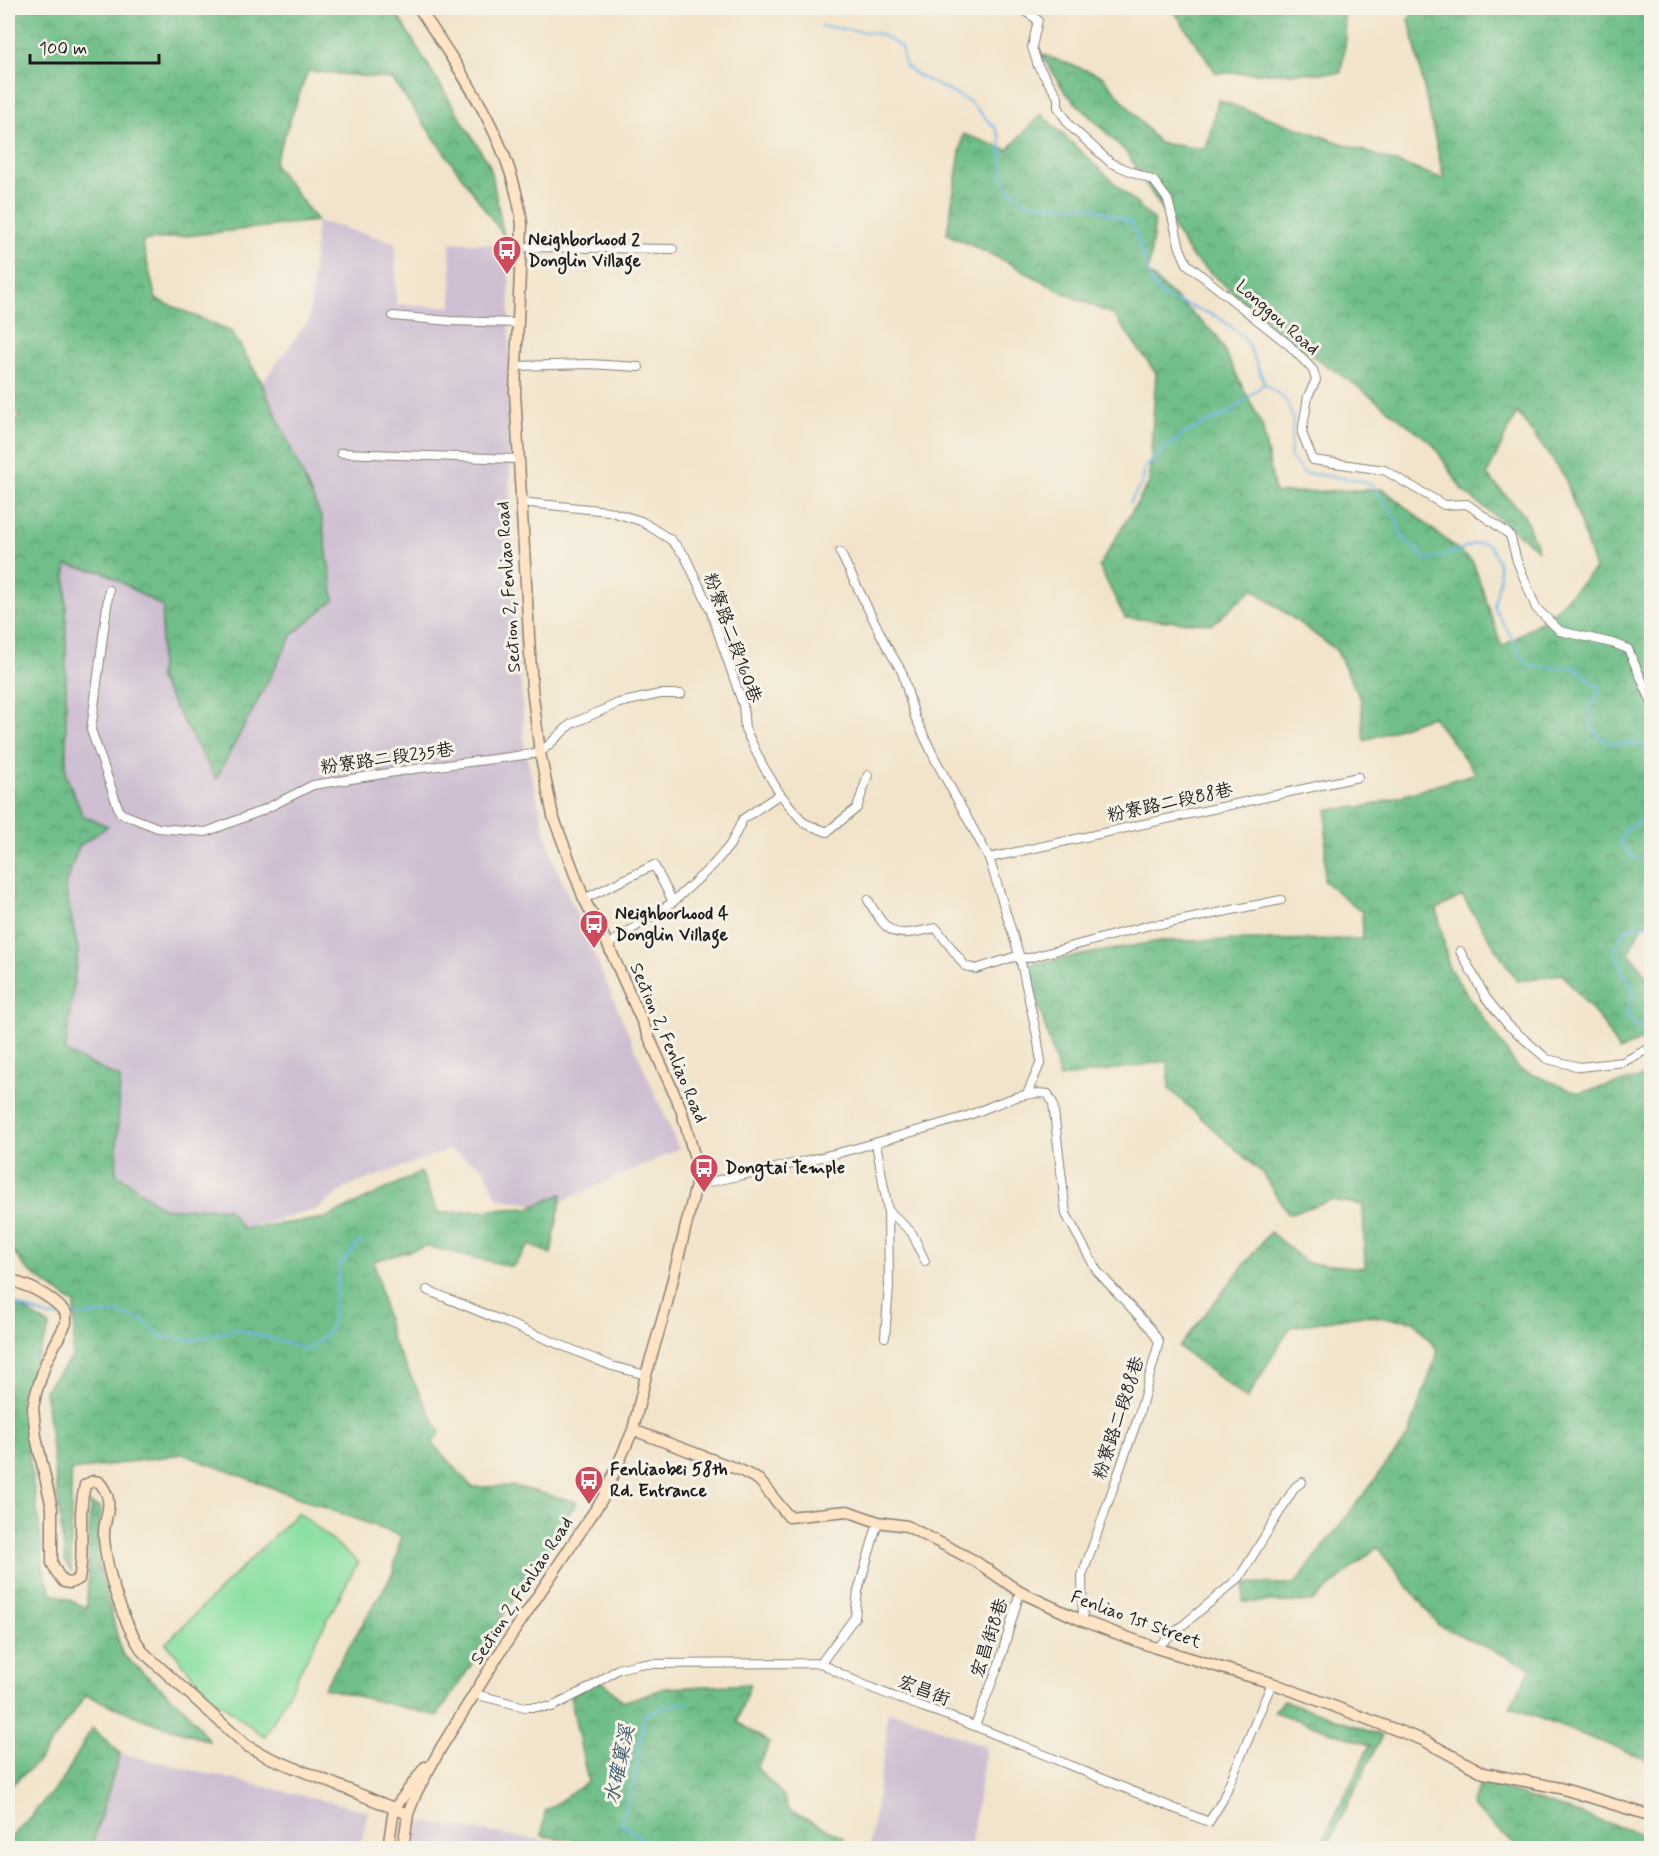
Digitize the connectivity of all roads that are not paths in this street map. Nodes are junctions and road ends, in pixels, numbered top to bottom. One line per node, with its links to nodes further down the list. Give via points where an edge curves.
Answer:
1 (419, 8): 3 (main road, Section 2, Fenliao Road, via 481,103 502,148 519,201)
2 (1020, 8): 15 (street, Longgou Road, via 1038,20 1032,47 1070,126 1111,163 1154,181 1168,200 1187,264 1289,345 1313,370 1316,380 1308,396 1302,434 1313,460 1384,470 1444,505 1467,504 1501,528 1510,535 1536,608 1560,631 1628,649)
3 (521, 247): 4 (street); 6 (main road, Section 2, Fenliao Road)
4 (673, 249)
5 (393, 316): 6 (street)
6 (518, 323): 7 (main road, Section 2, Fenliao Road)
7 (516, 366): 8 (street); 10 (main road, Section 2, Fenliao Road)
8 (639, 367)
9 (341, 453): 10 (street)
10 (518, 459): 11 (main road, Section 2, Fenliao Road)
11 (520, 502): 16 (main road, Section 2, Fenliao Road); 19 (street, 粉寮路二段160巷, via 608,511 641,521 671,540 685,556 710,609 743,705 745,729)
12 (840, 552): 20 (street, via 902,672 915,717 935,759)
13 (109, 590): 16 (street, 粉寮路二段235巷, via 91,730 120,813 158,828 206,832 313,785)
14 (681, 694): 16 (street, via 660,694 619,703 571,724)
15 (1652, 703)
16 (540, 753): 21 (main road, Section 2, Fenliao Road, via 553,816)
17 (868, 775): 19 (street, 粉寮路二段160巷, via 856,808 827,832 804,823)
18 (1358, 777): 20 (street, 粉寮路二段88巷)
19 (780, 794): 24 (street, via 743,819 730,845)
20 (989, 858): 27 (street)
21 (584, 899): 24 (street, via 654,865); 25 (main road, Section 2, Fenliao Road)
22 (868, 900): 27 (street, via 888,930 908,934 936,928 965,966 976,969)
23 (1281, 900): 27 (street, via 1150,925)
24 (673, 902): 25 (street)
25 (608, 945): 31 (main road, Section 2, Fenliao Road, via 681,1109 696,1162)
26 (1460, 951): 28 (street, via 1486,998 1508,1025 1547,1059 1580,1067 1623,1062)
27 (1020, 958): 29 (street, via 1041,1062)
28 (1652, 1047)
29 (1027, 1094): 30 (street); 42 (street, 粉寮路二段88巷, via 1048,1094 1053,1102 1066,1214 1085,1252 1159,1342 1138,1418 1082,1576)
30 (876, 1143): 31 (street); 32 (street)
31 (696, 1185): 37 (main road, Section 2, Fenliao Road)
32 (888, 1210): 33 (street, via 912,1233); 36 (street)
33 (926, 1261)
34 (8, 1276): 49 (main road, via 56,1303 66,1318 46,1362 33,1408 52,1508 52,1563 57,1573 64,1582 80,1579 82,1498 85,1485 99,1482 108,1496 104,1537 118,1602 143,1652 247,1746)
35 (427, 1290): 37 (street, via 612,1366)
36 (885, 1337)
37 (646, 1376): 38 (main road, Section 2, Fenliao Road)
38 (633, 1430): 40 (main road, Fenliao 1st Street, via 759,1480 789,1517 847,1511); 46 (main road, Section 2, Fenliao Road, via 603,1498)
39 (1302, 1482): 43 (street, via 1295,1487 1239,1578)
40 (878, 1522): 41 (main road, Fenliao 1st Street, via 907,1526 975,1561); 44 (street, via 858,1591 855,1617)
41 (1020, 1592): 42 (main road, Fenliao 1st Street); 47 (street, 宏昌街8巷, via 999,1664)
42 (1083, 1621): 43 (main road, Fenliao 1st Street)
43 (1156, 1648): 45 (main road, Fenliao 1st Street)
44 (821, 1663): 46 (street, 宏昌街, via 639,1664 618,1669 590,1689 552,1707 525,1707); 47 (street, 宏昌街, via 837,1673)
45 (1272, 1683): 47 (street, 宏昌街, via 1222,1801 1209,1822); 51 (main road, Fenliao 1st Street, via 1423,1740 1484,1773 1560,1788)
46 (474, 1694): 48 (main road, Section 2, Fenliao Road)
47 (975, 1726)
48 (442, 1746): 49 (main road, Section 2, Fenliao Road); 50 (main road, Section 2, Fenliao Road)
49 (394, 1809): 50 (main road); 52 (main road, Section 2, Fenliao Road)
50 (408, 1814): 53 (main road, Section 2, Fenliao Road)
51 (1652, 1816)
52 (388, 1848)
53 (403, 1848)

